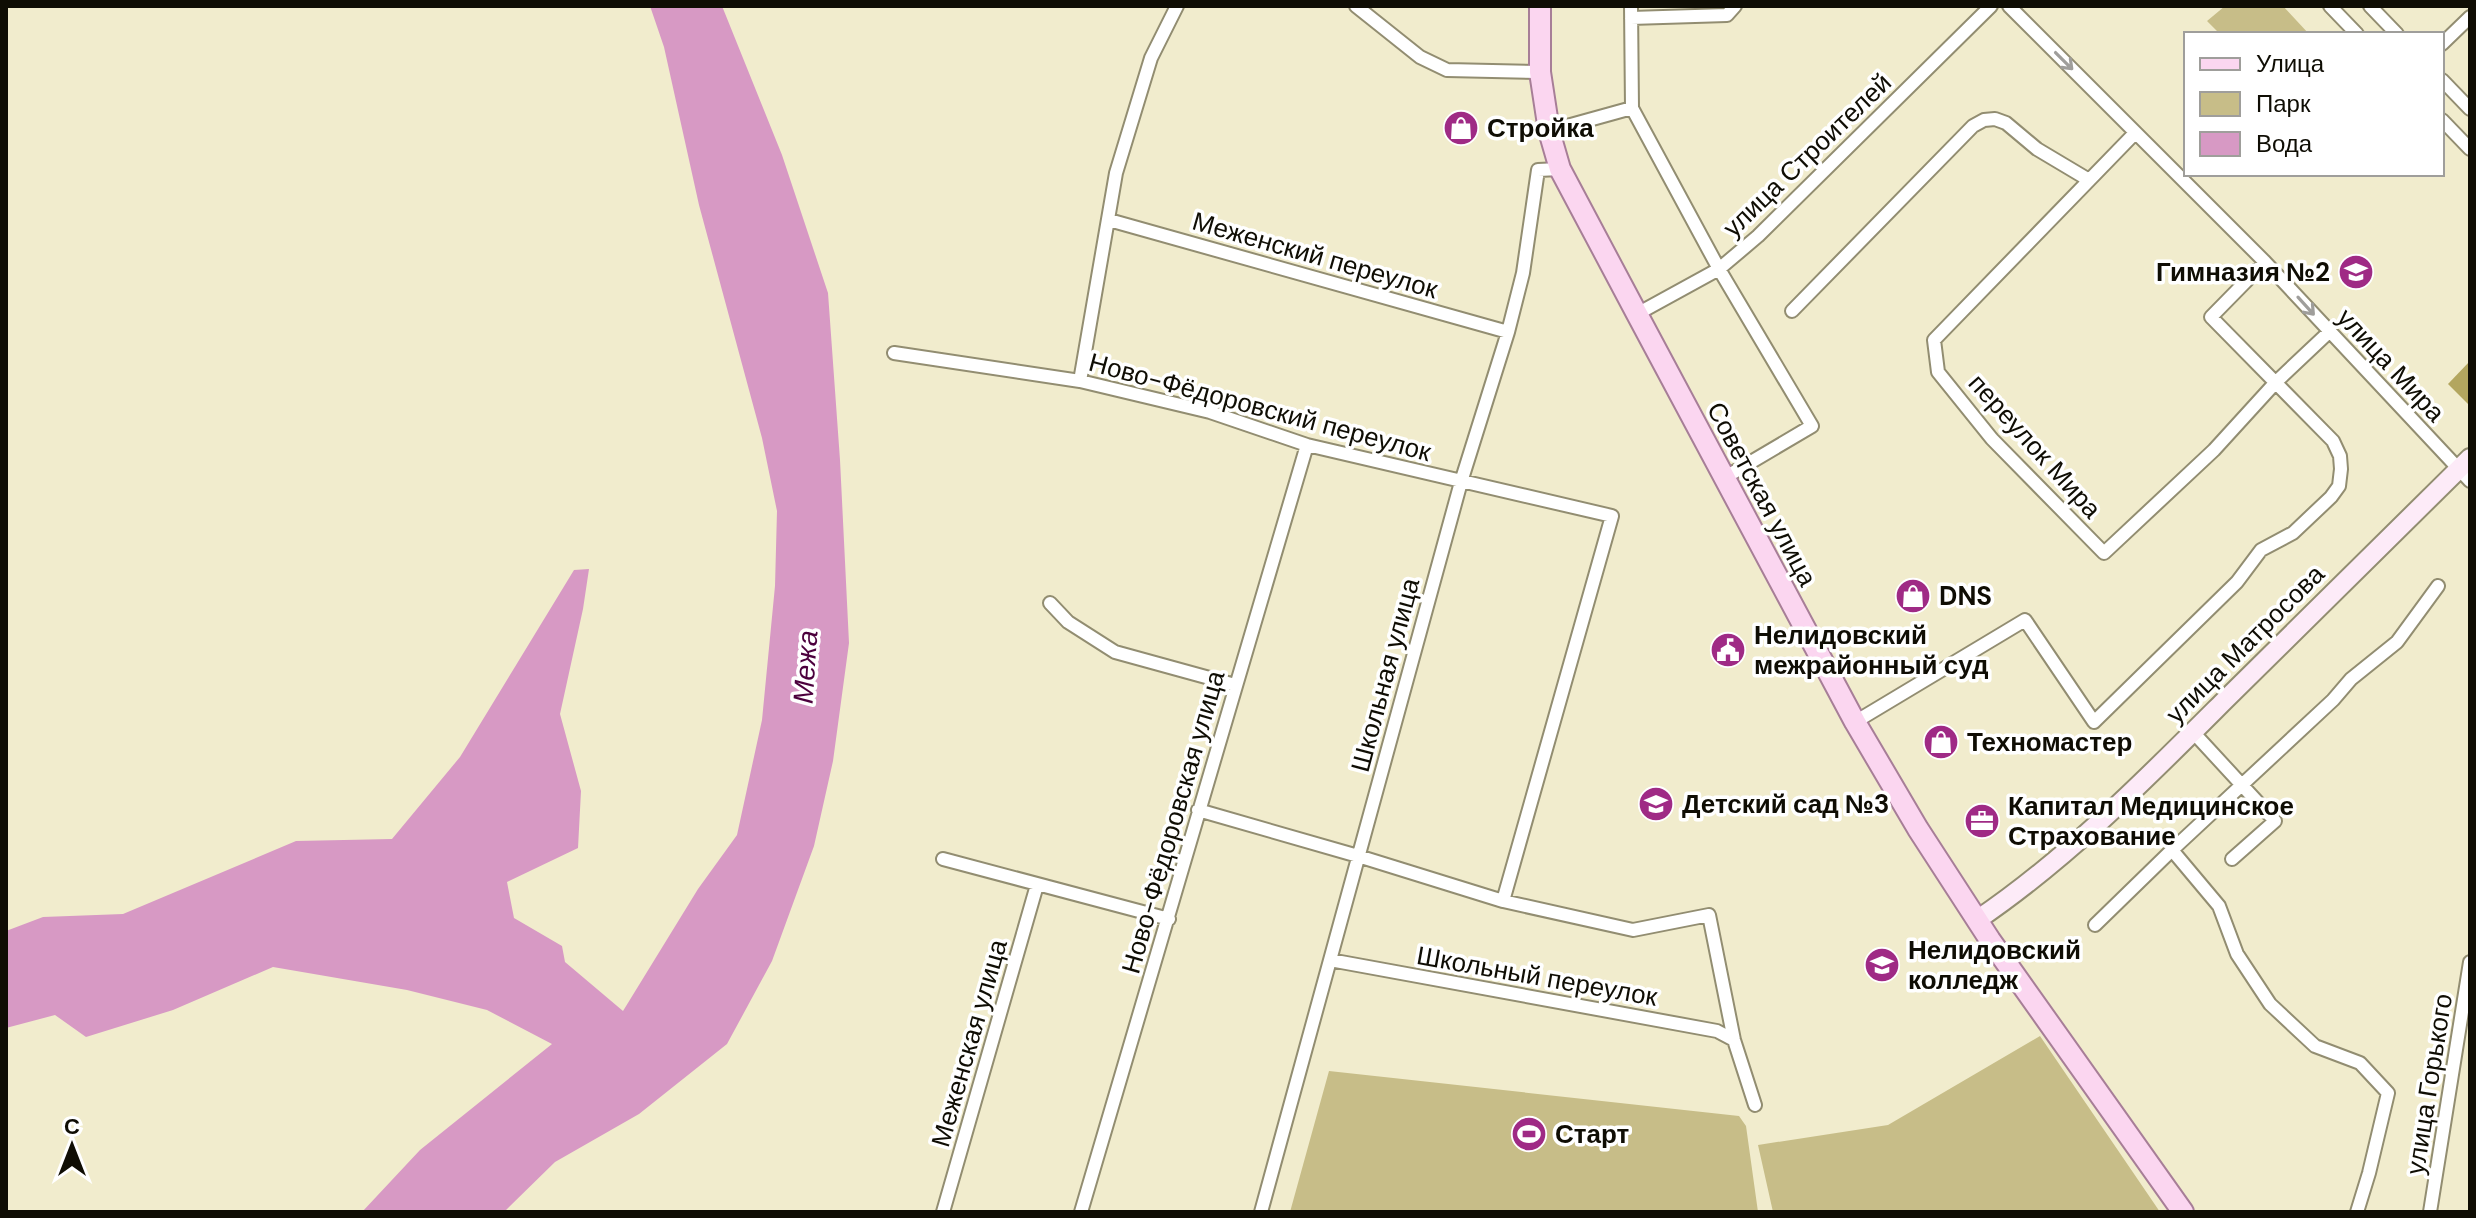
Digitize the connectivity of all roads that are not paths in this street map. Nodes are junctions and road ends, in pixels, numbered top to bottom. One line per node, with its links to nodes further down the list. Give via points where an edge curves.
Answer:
1 (1177, 6): 24 (street, via 1151,58 1116,173)
2 (1356, 6): 14 (street, via 1420,57 1447,70)
3 (1540, 6): 14 (main road, Советская улица)
4 (1735, 6): 9 (street, via 1727,15)
5 (1991, 6): 26 (street, улица Строителей)
6 (2009, 6): 20 (street, улица Мира, one-way to 20)
7 (2330, 6): 11 (street)
8 (2370, 6): 12 (street)
9 (1631, 12): 16 (street)
10 (2470, 17): 13 (street)
11 (2355, 32)
12 (2395, 32)
13 (2444, 42)
14 (1540, 72): 19 (main road, Советская улица)
15 (2444, 82): 17 (street)
16 (1632, 108): 19 (street); 26 (street)
17 (2470, 109)
18 (2444, 122): 21 (street)
19 (1549, 131): 22 (main road, Советская улица)
20 (2135, 133): 23 (street, переулок Мира); 25 (street, улица Мира)
21 (2470, 149)
22 (1560, 169): 28 (main road, Советская улица); 29 (street, Школьная улица, via 1538,170 1523,273)
23 (2089, 180): 27 (street, via 2006,123 1984,120); 33 (street, переулок Мира, via 1934,340 1938,372 1992,439 2104,553 2214,450)
24 (1109, 220): 29 (street, Меженский переулок); 32 (street)
25 (2265, 262): 30 (street, улица Мира, one-way to 30); 33 (street, via 2211,317)
26 (1719, 269): 28 (street, улица Строителей); 36 (street, via 1812,426)
27 (1792, 311)
28 (1637, 314): 36 (main road, Советская улица)
29 (1508, 332): 37 (street, Школьная улица)
30 (2329, 332): 33 (street, переулок Мира); 35 (street, улица Мира)
31 (894, 353): 32 (street, Ново-Фёдоровский переулок)
32 (1080, 381): 34 (street, Ново-Фёдоровский переулок, via 1210,412)
33 (2276, 382): 41 (street, via 2333,441 2340,456 2339,486 2293,533 2261,550 2237,582 2094,722 2025,620)
34 (1307, 445): 37 (street, Ново-Фёдоровский переулок); 40 (street, Ново-Фёдоровская улица)
35 (2466, 470): 42 (main road, улица Матросова)
36 (1724, 478): 41 (main road, Советская улица)
37 (1461, 482): 46 (street, Школьная улица); 50 (street, Ново-Фёдоровский переулок, via 1612,516)
38 (2438, 586): 43 (street, via 2397,642)
39 (1050, 603): 40 (street, via 1068,622 1115,652)
40 (1235, 685): 44 (street, Ново-Фёдоровская улица)
41 (1855, 722): 52 (main road, Советская улица)
42 (2193, 732): 43 (street); 52 (main road, улица Матросова, via 2089,831)
43 (2242, 785): 45 (street); 48 (street, via 2275,821)
44 (1198, 810): 46 (street); 51 (street, Ново-Фёдоровская улица)
45 (2172, 850): 53 (street); 62 (street, via 2219,906 2237,954 2270,1004 2315,1046 2360,1063 2388,1093)
46 (1358, 856): 50 (street); 54 (street, Школьная улица)
47 (943, 859): 49 (street)
48 (2232, 859)
49 (1037, 885): 51 (street); 58 (street, Меженская улица)
50 (1503, 901): 56 (street, via 1633,930 1709,915)
51 (1169, 919): 59 (street, Ново-Фёдоровская улица)
52 (1977, 920): 61 (main road, Советская улица)
53 (2095, 925)
54 (1330, 960): 56 (street, Школьный переулок, via 1717,1031); 60 (street, Школьная улица)
55 (2470, 962): 63 (street, улица Горького)
56 (1734, 1040): 57 (street)
57 (1755, 1105)
58 (943, 1212)
59 (1081, 1212)
60 (1261, 1212)
61 (2183, 1212)
62 (2357, 1212)
63 (2430, 1212)

